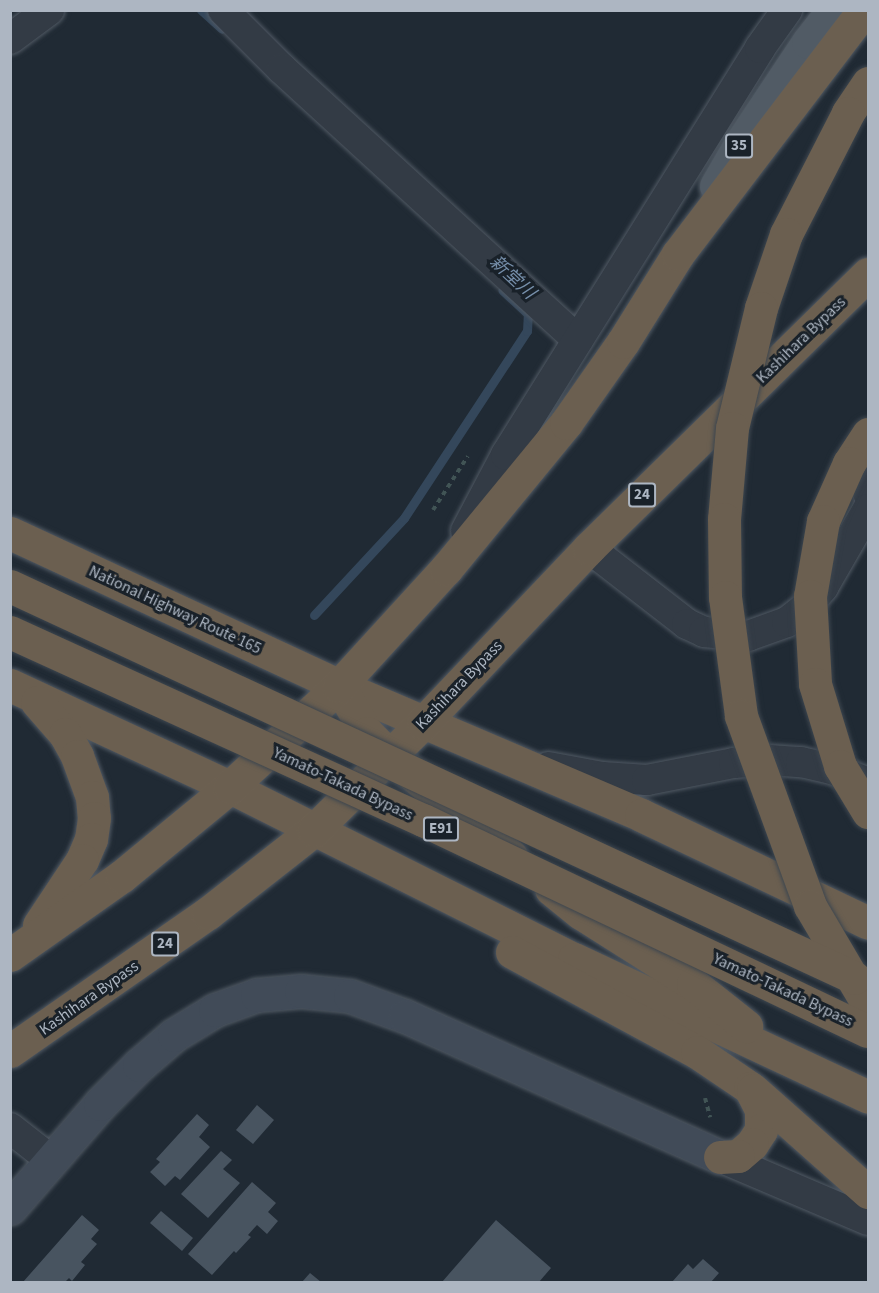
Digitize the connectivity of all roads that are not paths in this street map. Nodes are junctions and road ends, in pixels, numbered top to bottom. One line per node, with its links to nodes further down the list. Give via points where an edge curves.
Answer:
1 (49, 10): 6 (street)
2 (223, 10): 10 (street, via 282,69)
3 (787, 10): 10 (street)
4 (833, 10): 7 (main road)
5 (864, 10): 7 (highway)
6 (10, 39)
7 (817, 49): 17 (highway, via 754,157 678,254 566,423)
8 (868, 83): 32 (highway, bridge, via 848,113 786,234 761,309 732,428 724,542 725,597 741,716 810,906)
9 (868, 274): 16 (highway, Kashihara Bypass / 24)
10 (578, 340): 17 (street, via 506,455)
11 (868, 434): 27 (highway, bridge, via 849,463 823,521 810,596 815,684 840,766)
12 (868, 476): 13 (street)
13 (868, 493)
14 (868, 509): 16 (street, via 823,587 805,608 787,622 747,636 704,632 687,624)
15 (10, 533): 20 (highway, National Highway Route 165)
16 (589, 548): 22 (highway, Kashihara Bypass / 24)
17 (446, 569): 20 (highway)
18 (10, 586): 31 (highway, E91, bridge)
19 (10, 632): 33 (highway, Yamato-Takada Bypass / E91, bridge, via 423,820)
20 (339, 686): 22 (highway, National Highway Route 165); 23 (highway, via 368,733); 26 (highway)
21 (20, 689): 26 (highway); 30 (highway, via 65,734 92,797 94,818 82,860)
22 (423, 723): 23 (highway, Kashihara Bypass / 24); 24 (highway, National Highway Route 165)
23 (390, 756): 28 (highway, Kashihara Bypass / 24); 35 (highway, via 581,913 693,984)
24 (516, 760): 25 (street, via 627,780 669,777 734,763 801,762); 29 (highway, National Highway Route 165)
25 (868, 783)
26 (230, 787): 28 (highway); 30 (highway, via 122,876)
27 (868, 812)
28 (314, 830): 34 (highway, Kashihara Bypass / 24, via 208,913); 35 (highway); 36 (highway, via 435,911 697,1052)
29 (868, 923)
30 (19, 948)
31 (868, 985)
32 (868, 1005)
33 (868, 1031)
34 (10, 1051)
35 (784, 1058): 37 (highway)
36 (750, 1088): 39 (highway, via 762,1110 761,1130 738,1155); 41 (highway)
37 (868, 1097)
38 (10, 1128): 40 (street)
39 (720, 1158): 40 (street, via 405,1016 350,996 301,991 257,995 215,1010 174,1035 100,1104); 43 (street)
40 (51, 1160): 42 (street)
41 (868, 1192)
42 (10, 1208)
43 (868, 1220)

